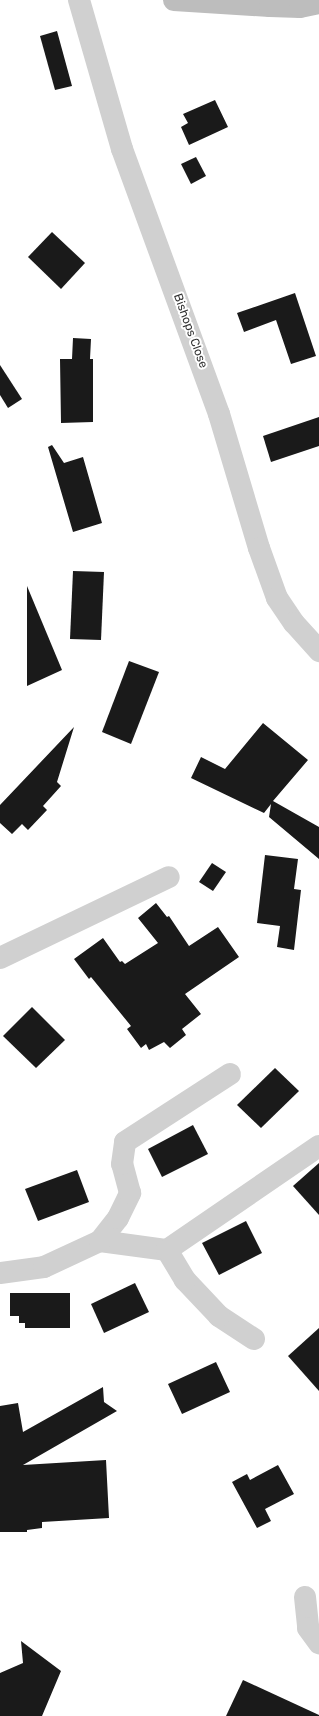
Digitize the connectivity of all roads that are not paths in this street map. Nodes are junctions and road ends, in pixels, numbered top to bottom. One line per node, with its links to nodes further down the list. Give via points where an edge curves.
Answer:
1 (79, 0): 4 (street, Bishops Close, via 122,150 219,414 258,548 278,598 294,623)
2 (174, 0): 3 (street, via 300,7)
3 (319, 3)
4 (319, 651)
5 (169, 877): 6 (street)
6 (0, 958)
7 (230, 1074): 9 (street, via 125,1142 122,1164 130,1194 118,1218)
8 (319, 1146): 10 (street)
9 (100, 1241): 10 (street); 11 (street, via 44,1267)
10 (167, 1250): 12 (street, via 185,1280 219,1316)
11 (0, 1273)
12 (254, 1339)
13 (305, 1597): 14 (street, via 308,1628)
14 (319, 1643)

